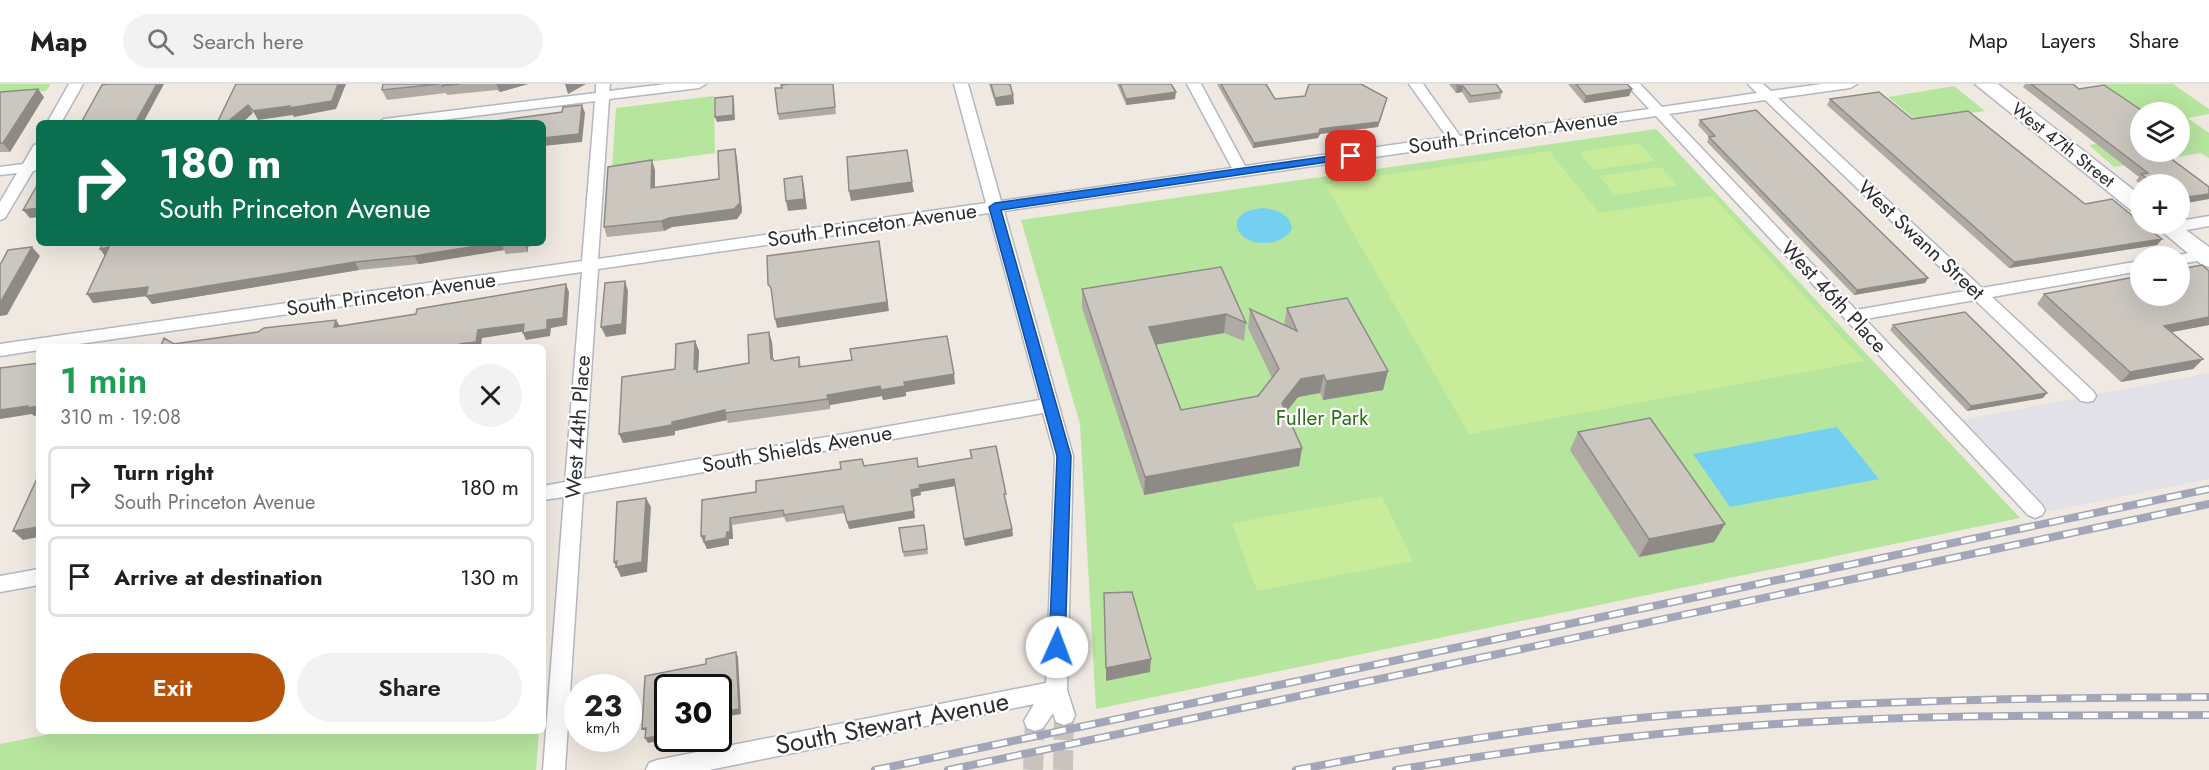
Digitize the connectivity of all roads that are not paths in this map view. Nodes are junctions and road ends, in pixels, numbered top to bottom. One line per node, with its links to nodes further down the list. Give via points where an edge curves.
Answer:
1 (76, 84): 13 (street)
2 (699, 84): 10 (street)
3 (961, 84): 20 (street)
4 (1194, 84): 18 (street)
5 (1416, 84): 15 (street)
6 (1633, 84): 12 (street, West 46th Place)
7 (1755, 84): 11 (street, West Swann Street)
8 (1850, 84): 11 (street, South Princeton Avenue)
9 (1985, 84): 19 (main road, West 47th Street)
10 (602, 90): 14 (street); 27 (street, West 44th Place)
11 (1767, 96): 12 (street, South Princeton Avenue); 29 (street, West Swann Street)
12 (1659, 111): 15 (street, South Princeton Avenue); 30 (street, West 46th Place)
13 (56, 120)
14 (404, 120)
15 (1457, 141): 18 (street, South Princeton Avenue)
16 (34, 166): 17 (street); 21 (street)
17 (0, 171)
18 (1241, 172): 20 (street, South Princeton Avenue)
19 (2130, 198)
20 (995, 207): 27 (street, South Princeton Avenue); 35 (street)
21 (0, 215)
22 (2209, 221): 23 (street)
23 (2190, 223)
24 (2177, 234): 25 (main road)
25 (2206, 257): 26 (street)
26 (2190, 258)
27 (590, 265): 31 (street, South Princeton Avenue); 36 (street, West 44th Place)
28 (2130, 268): 29 (street)
29 (1978, 294): 30 (street); 34 (street, West Swann Street)
30 (1852, 316): 38 (street, West 46th Place)
31 (42, 344)
32 (36, 345): 33 (street, South Princeton Avenue)
33 (0, 350)
34 (2087, 396)
35 (1050, 405): 36 (street, South Shields Avenue); 41 (street, via 1064,456)
36 (574, 487): 37 (street, South Shields Avenue); 44 (street, West 44th Place)
37 (546, 492)
38 (2035, 510)
39 (36, 578): 40 (street)
40 (0, 584)
41 (1056, 690): 42 (street); 43 (street); 45 (street, South Stewart Avenue)
42 (1064, 716)
43 (1035, 721)
44 (554, 770)
45 (657, 770)

